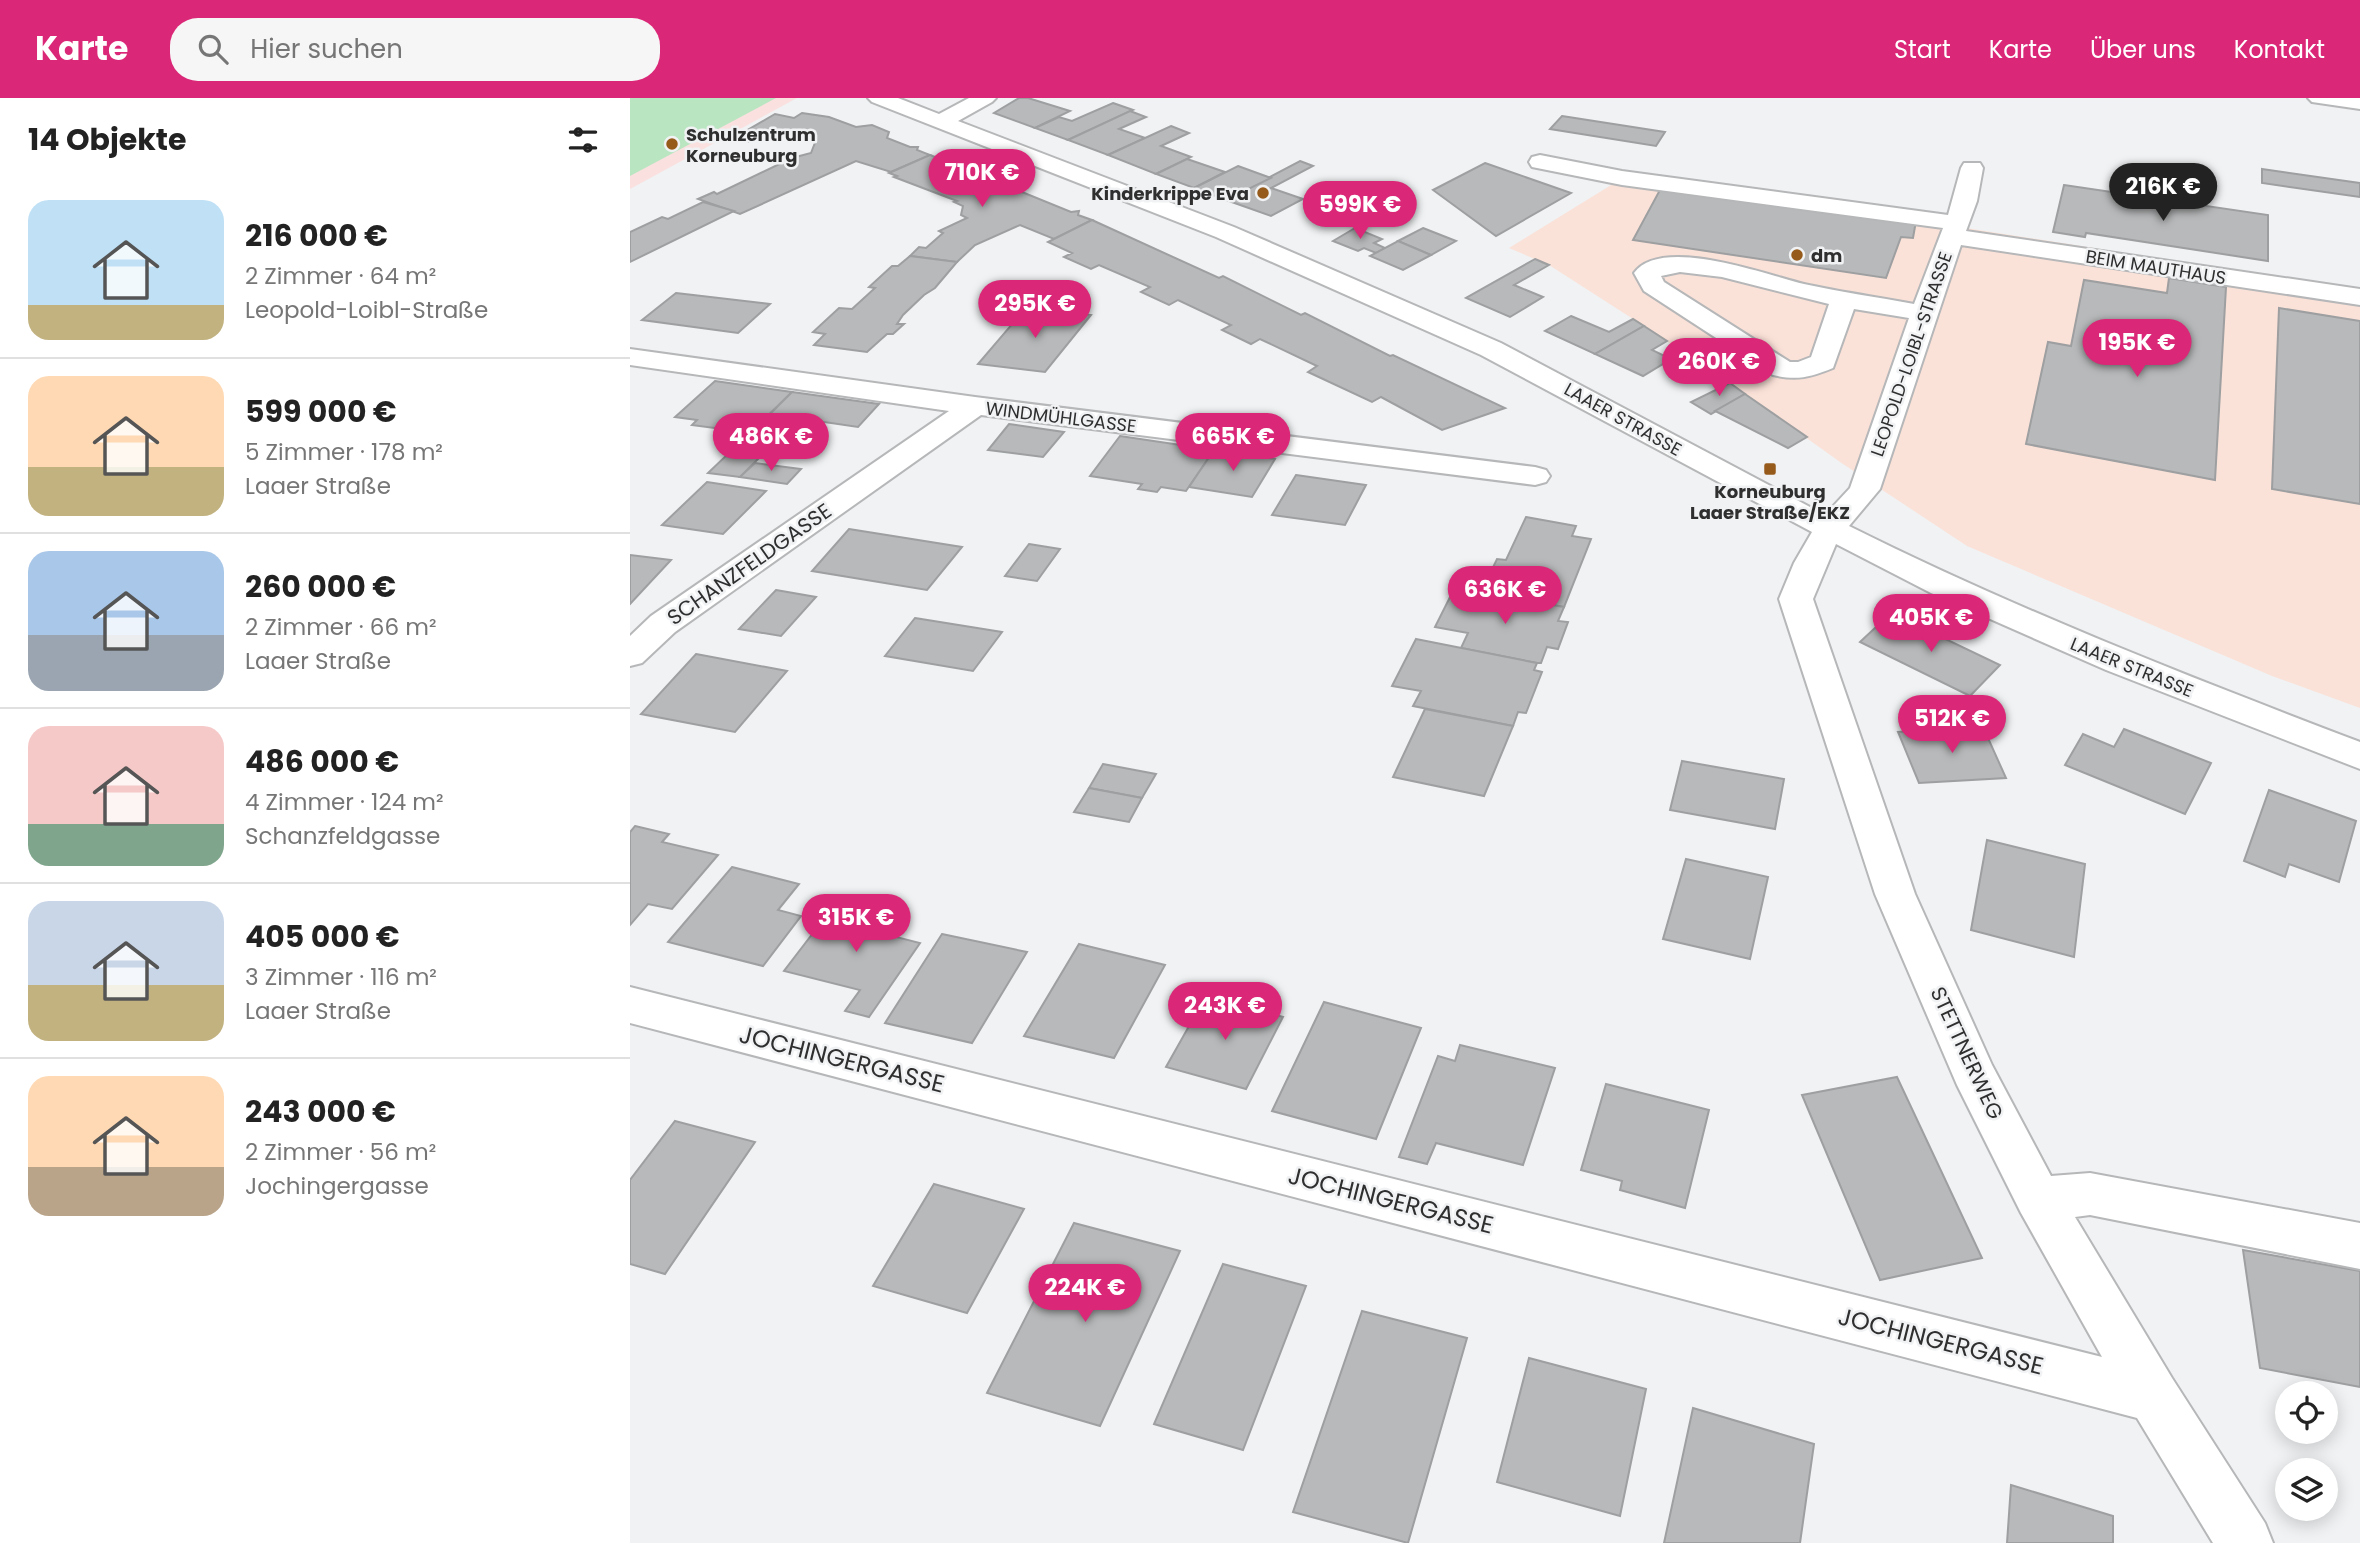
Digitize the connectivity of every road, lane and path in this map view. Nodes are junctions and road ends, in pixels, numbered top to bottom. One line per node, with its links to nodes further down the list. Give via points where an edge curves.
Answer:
1 (879, 98): 5 (street, LAAER STRASSE)
2 (985, 98): 5 (street)
3 (2319, 98): 4 (street)
4 (2360, 103)
5 (942, 121): 15 (street, LAAER STRASSE, via 1225,232 1491,349)
6 (1539, 162): 8 (street, BEIM MAUTHAUS)
7 (1972, 168): 8 (street, LEOPOLD-LOIBL-STRASSE)
8 (1954, 230): 9 (street, BEIM MAUTHAUS); 11 (street, LEOPOLD-LOIBL-STRASSE)
9 (2360, 298)
10 (1844, 299): 10 (street, via 1823,362 1801,371 1783,369 1653,286 1647,272 1671,264 1720,269); 11 (street)
11 (1923, 313): 15 (street, LEOPOLD-LOIBL-STRASSE, via 1865,489)
12 (630, 357): 13 (street, WINDMÜHLGASSE)
13 (975, 406): 14 (street, WINDMÜHLGASSE); 16 (street, SCHANZFELDGASSE, via 663,624)
14 (1535, 476)
15 (1830, 529): 17 (street, LAAER STRASSE, via 2039,629); 19 (street, STETTNERWEG, via 1808,562 1797,599 1895,894 1973,1072)
16 (630, 655)
17 (2360, 756)
18 (630, 1005): 21 (street, JOCHINGERGASSE)
19 (2038, 1198): 20 (street, via 2090,1194); 21 (street, STETTNERWEG)
20 (2360, 1246)
21 (2153, 1396): 22 (street, STETTNERWEG)
22 (2245, 1543)

